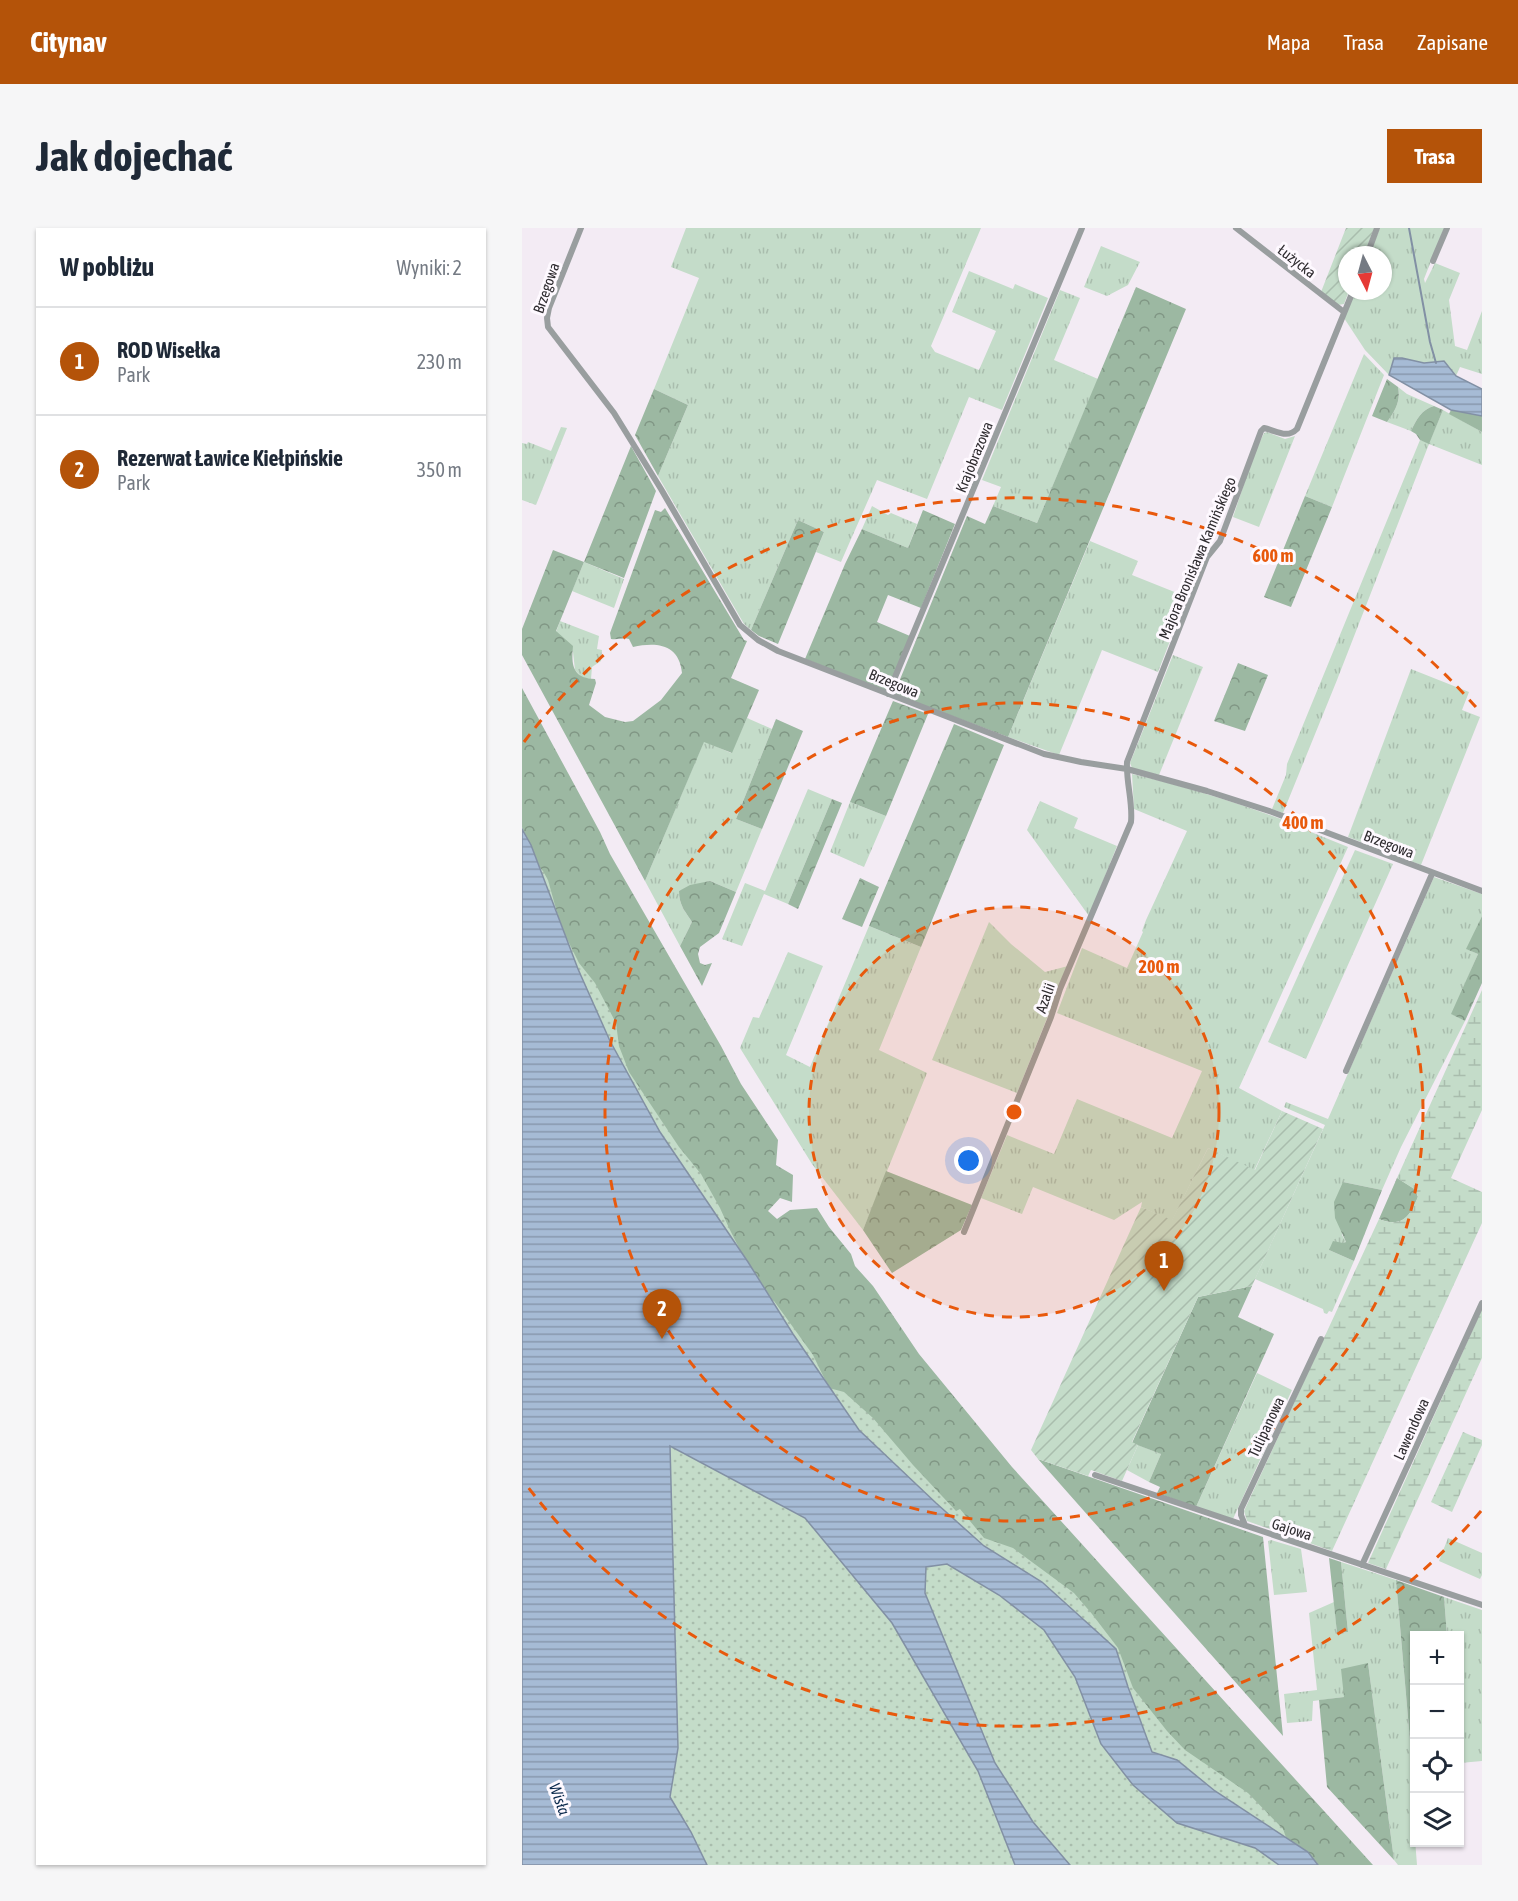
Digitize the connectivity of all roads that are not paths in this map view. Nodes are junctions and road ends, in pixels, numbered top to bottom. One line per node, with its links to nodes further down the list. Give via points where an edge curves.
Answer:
1 (581, 228): 10 (street, Brzegowa, via 549,308 548,327 614,413 740,625 778,651)
2 (1082, 228): 10 (street, Krajobrazowa)
3 (1236, 228): 9 (street, Łużycka)
4 (1377, 228): 6 (street)
5 (1447, 228): 7 (street)
6 (1370, 246)
7 (1433, 261)
8 (1349, 300): 9 (street, Majora Bronisława Kamińskiego)
9 (1344, 312): 11 (street, Majora Bronisława Kamińskiego, via 1297,429 1286,435 1264,428 1261,431 1220,541 1207,557)
10 (888, 694): 11 (street, Brzegowa, via 1044,754)
11 (1127, 769): 12 (street, Brzegowa, via 1272,812); 15 (street, Azalii, via 1131,822)
12 (1432, 874): 13 (street, Brzegowa); 14 (street)
13 (1482, 891)
14 (1346, 1071)
15 (964, 1232)
16 (1482, 1303): 20 (street, Lawendowa)
17 (1321, 1339): 19 (street, Tulipanowa, via 1241,1509)
18 (1095, 1475): 19 (street, Gajowa)
19 (1245, 1525): 20 (street, Gajowa)
20 (1362, 1565): 21 (street, Gajowa)
21 (1482, 1605)

